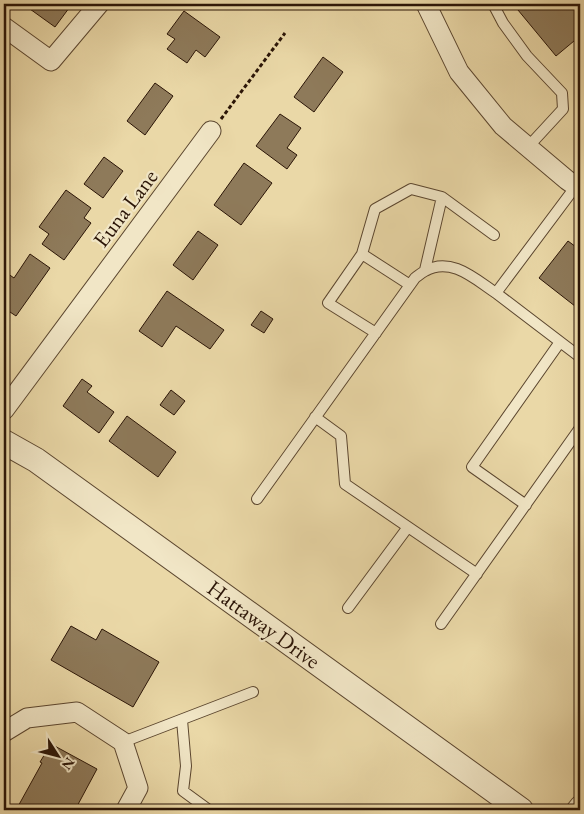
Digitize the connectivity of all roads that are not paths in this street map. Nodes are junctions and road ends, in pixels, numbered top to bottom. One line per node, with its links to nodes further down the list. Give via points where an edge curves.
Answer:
1 (99, 4): 4 (street, via 51,60)
2 (426, 4): 6 (street, via 459,72 503,126)
3 (493, 4): 6 (lane, via 527,56 562,92 563,109)
4 (4, 27)
5 (211, 132): 17 (street, Euna Lane)
6 (528, 147): 7 (street)
7 (578, 188): 13 (lane)
8 (442, 197): 9 (lane); 10 (lane, via 411,189 375,209); 11 (lane)
9 (494, 235)
10 (362, 254): 12 (lane); 14 (lane, via 328,303)
11 (425, 270): 12 (lane); 13 (lane, via 439,266 454,268)
12 (410, 285): 14 (lane)
13 (496, 293): 15 (lane)
14 (376, 333): 18 (lane)
15 (560, 342): 16 (lane); 22 (lane, via 472,467)
16 (580, 357)
17 (4, 410)
18 (315, 417): 21 (lane); 23 (lane, via 340,436 345,484)
19 (580, 428): 22 (lane)
20 (4, 442): 34 (street, Hattaway Drive, via 36,460)
21 (257, 499)
22 (526, 504): 24 (lane)
23 (408, 527): 24 (lane); 25 (lane)
24 (477, 574): 26 (lane)
25 (348, 608)
26 (441, 624)
27 (252, 692): 28 (lane)
28 (182, 720): 30 (lane); 33 (lane, via 186,766 183,791)
29 (4, 732): 30 (street, via 27,718 77,712)
30 (123, 742): 32 (street, via 138,788)
31 (580, 805): 35 (street)
32 (126, 810)
33 (209, 810)
34 (521, 810)
35 (576, 810)

